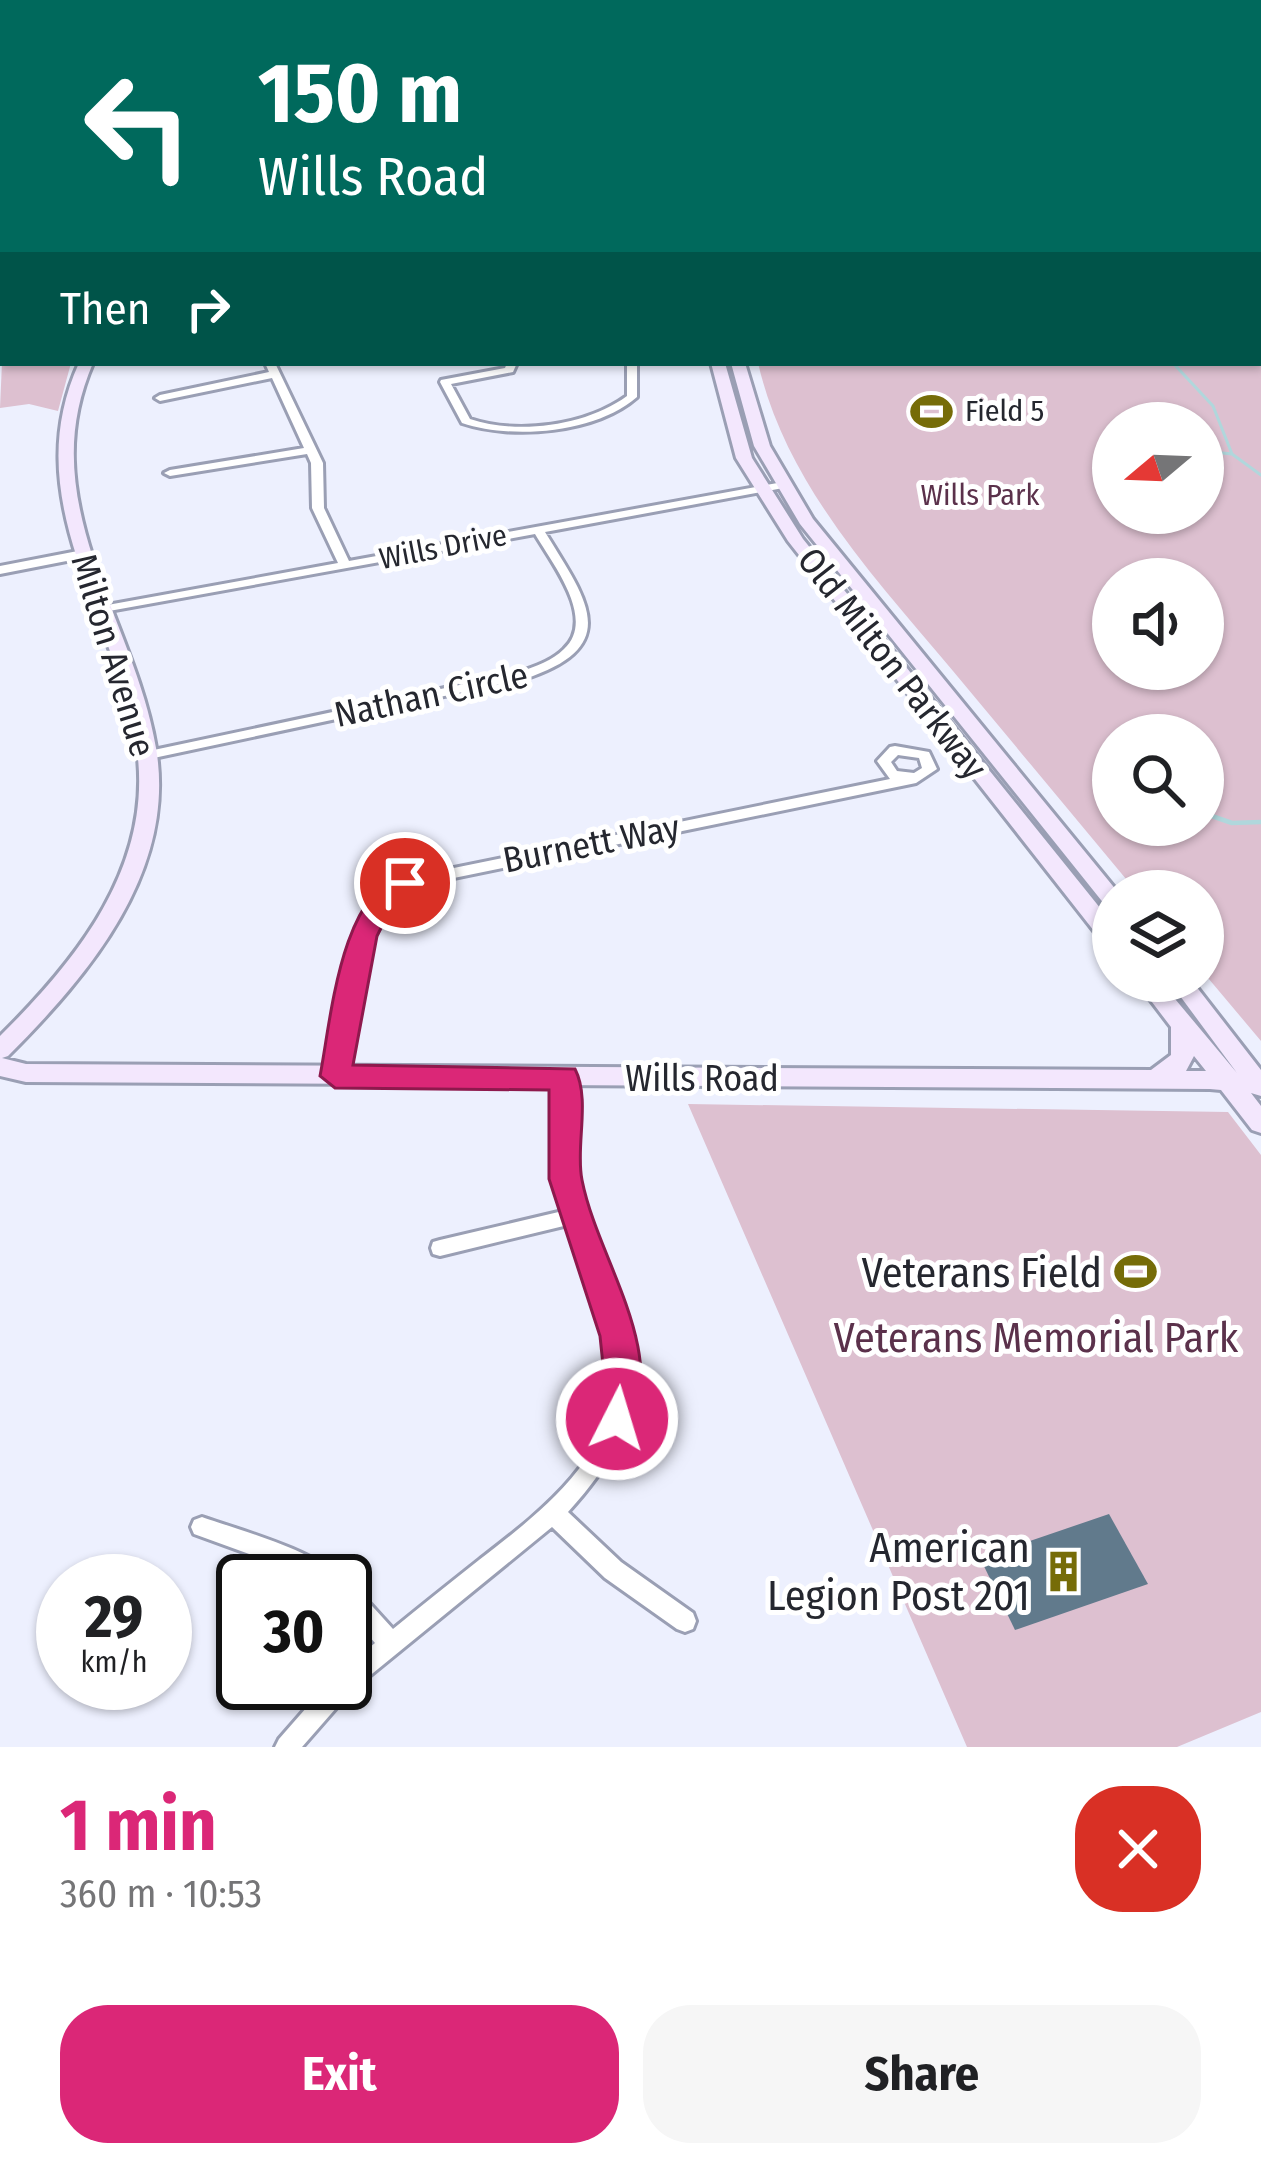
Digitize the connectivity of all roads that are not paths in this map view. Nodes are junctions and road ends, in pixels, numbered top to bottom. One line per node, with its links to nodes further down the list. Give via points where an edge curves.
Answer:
1 (85, 366): 12 (main road, Milton Avenue, via 61,446)
2 (510, 366): 3 (street, via 446,382 466,421 518,430 607,414 632,397)
3 (632, 366)
4 (719, 366): 10 (main road, Old Milton Parkway, via 743,458)
5 (739, 366): 10 (main road, Old Milton Parkway)
6 (272, 369): 7 (street); 8 (street)
7 (160, 398)
8 (311, 450): 9 (street); 13 (street, via 319,508)
9 (170, 473)
10 (772, 487): 11 (street, Wills Drive); 18 (main road, Old Milton Parkway); 19 (main road, Old Milton Parkway, via 796,541)
11 (538, 530): 13 (street, Wills Drive); 16 (street, Nathan Circle, via 586,618 582,640 562,660 524,675)
12 (83, 554): 14 (street); 15 (main road, Milton Avenue)
13 (345, 566): 15 (street, Wills Drive)
14 (0, 570)
15 (102, 610): 16 (main road, Milton Avenue)
16 (148, 755): 23 (main road, Milton Avenue, via 146,824 118,902 63,985)
17 (916, 778): 25 (street, Burnett Way, via 405,883 377,906 363,936)
18 (1092, 874)
19 (1092, 913)
20 (1164, 1002): 22 (main road)
21 (1196, 1002): 29 (main road)
22 (1182, 1024): 27 (main road, via 1188,1047 1180,1065); 28 (main road)
23 (0, 1050)
24 (0, 1067): 25 (main road, Wills Road)
25 (335, 1076): 26 (main road, Wills Road)
26 (564, 1078): 27 (main road, Wills Road); 31 (street, via 561,1145)
27 (1153, 1080): 28 (main road, Wills Road)
28 (1226, 1080): 29 (main road, Wills Road); 30 (main road)
29 (1260, 1085)
30 (1261, 1123)
31 (574, 1216): 32 (street); 33 (street, via 618,1336 623,1384 604,1454)
32 (440, 1248)
33 (554, 1514): 36 (street, via 613,1570); 38 (street)
34 (202, 1527): 35 (street)
35 (280, 1554)
36 (686, 1621)
37 (372, 1623): 38 (street)
38 (391, 1644): 39 (street)
39 (372, 1659)
40 (319, 1710): 41 (street)
41 (287, 1747)

